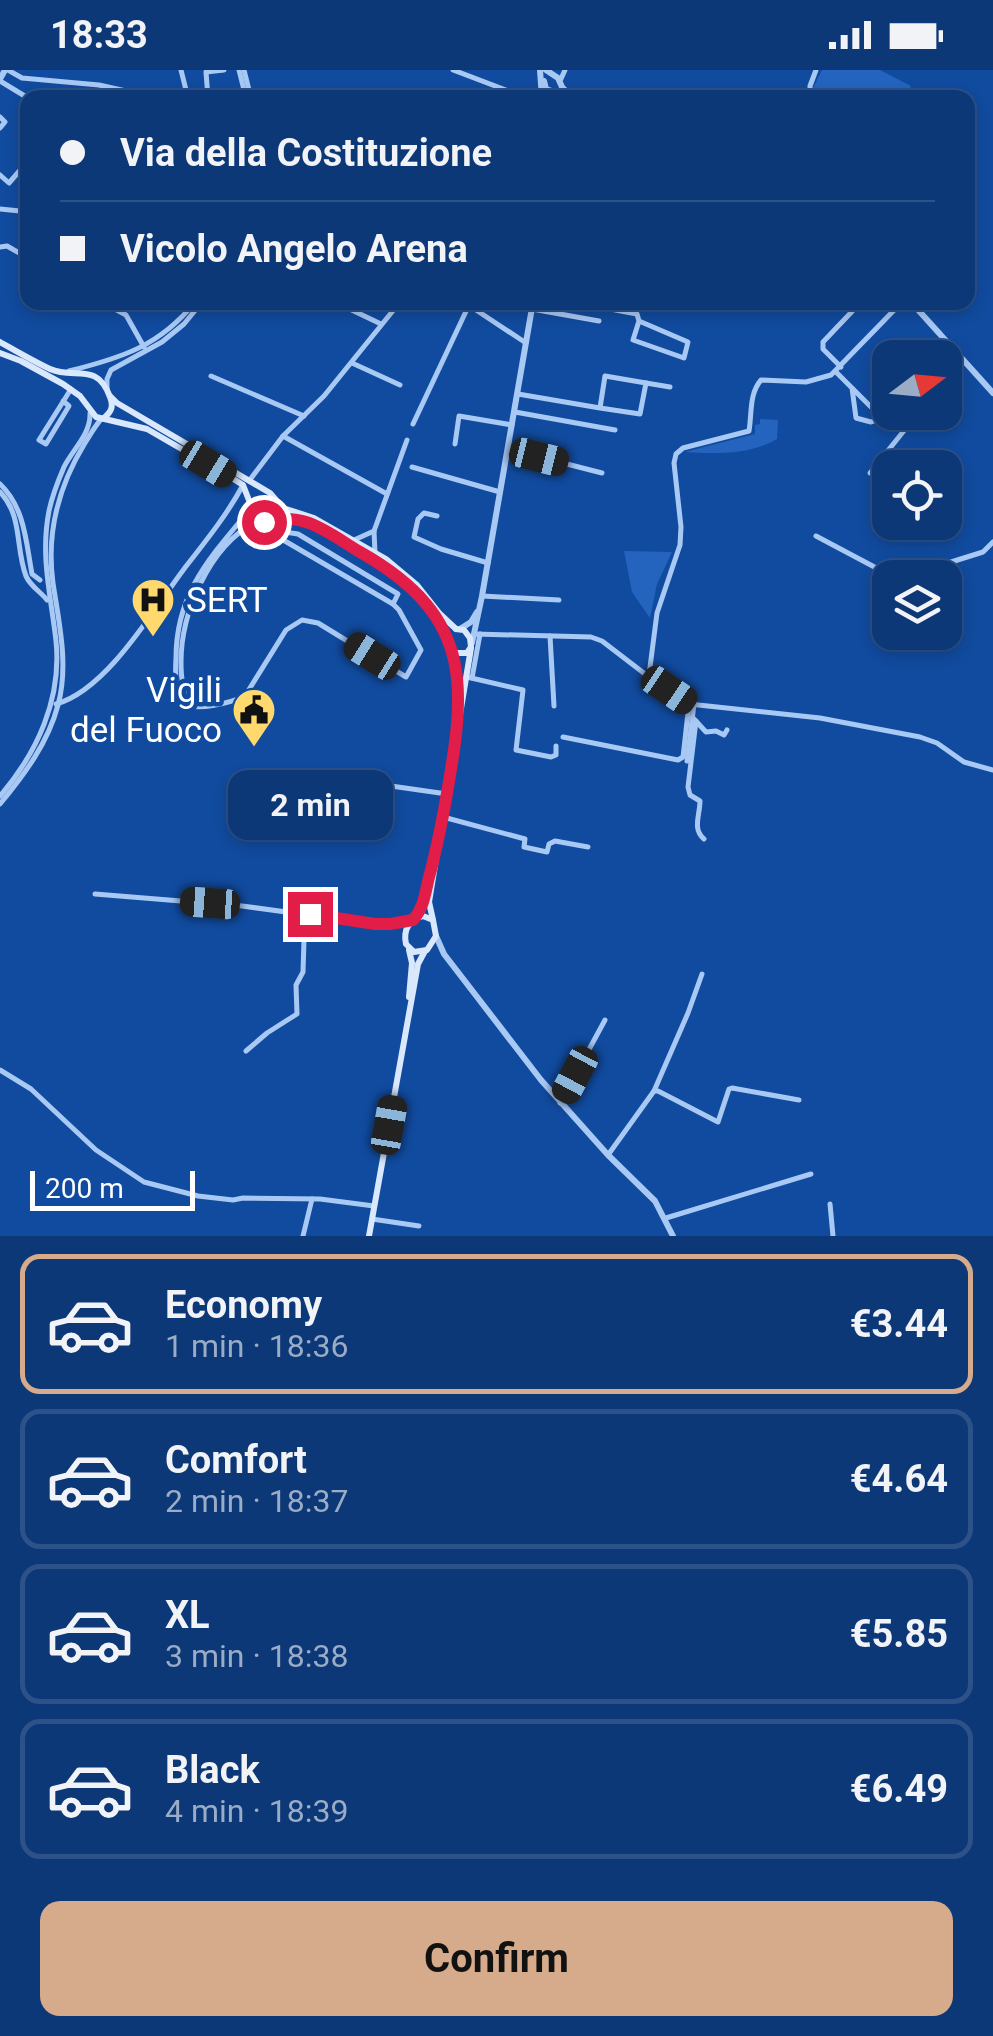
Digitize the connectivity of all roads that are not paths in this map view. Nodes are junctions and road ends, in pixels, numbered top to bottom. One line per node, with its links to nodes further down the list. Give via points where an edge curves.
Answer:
1 (7, 70): 6 (street); 8 (street, via 22,78)
2 (224, 70): 9 (street, via 206,72)
3 (453, 70): 10 (street)
4 (565, 70): 5 (street)
5 (552, 75): 7 (street); 7 (street, via 558,88)
6 (0, 80)
7 (545, 89)
8 (122, 90)
9 (207, 90)
10 (506, 90)
11 (0, 117): 12 (street)
12 (0, 128)
13 (20, 170): 14 (street, via 9,183)
14 (0, 175)
15 (0, 209): 16 (street)
16 (20, 211)
17 (118, 310): 35 (street)
18 (190, 310): 35 (street)
19 (193, 310): 42 (street, via 162,342)
20 (352, 310): 32 (street)
21 (394, 310): 32 (street)
22 (463, 310): 58 (street)
23 (475, 310): 34 (street)
24 (532, 310): 34 (street)
25 (551, 310): 31 (street)
26 (616, 310): 30 (street, via 637,314)
27 (854, 310): 40 (street, via 822,345)
28 (894, 310): 40 (street)
29 (918, 310): 38 (street)
30 (638, 320): 30 (street, via 633,340 684,358 688,342)
31 (599, 321)
32 (382, 324): 39 (street)
33 (0, 342): 41 (main road, via 51,369)
34 (526, 343): 51 (street)
35 (144, 346): 37 (street)
36 (0, 353): 48 (main road)
37 (110, 360): 41 (street); 42 (street)
38 (964, 362): 49 (street)
39 (352, 363): 45 (street); 56 (street)
40 (839, 369): 47 (street); 102 (street, via 815,381 761,380 749,431 676,454 680,545 657,613)
41 (79, 370): 48 (main road, via 70,379); 50 (main road)
42 (111, 370): 50 (street)
43 (211, 376): 56 (street)
44 (646, 383): 46 (street); 53 (street, via 640,414); 53 (street, via 606,376)
45 (400, 385)
46 (670, 387)
47 (852, 388): 47 (street, via 877,413 874,421 856,418)
48 (72, 390): 52 (street); 54 (main road)
49 (993, 393)
50 (109, 394): 57 (main road, via 112,409); 69 (main road)
51 (518, 394): 53 (street); 55 (street)
52 (66, 404): 52 (street, via 39,440 46,444)
53 (600, 408)
54 (90, 410): 57 (main road); 73 (street)
55 (514, 412): 59 (street); 60 (street)
56 (304, 416): 62 (street)
57 (103, 418): 69 (main road, via 146,429); 73 (street)
58 (414, 424)
59 (512, 425): 64 (street, via 459,416); 65 (street)
60 (615, 430)
61 (905, 430): 68 (street)
62 (283, 436): 69 (street); 75 (street)
63 (408, 440): 75 (street)
64 (455, 444)
65 (508, 449): 67 (street); 72 (street)
66 (412, 467): 72 (street)
67 (602, 473)
68 (870, 473)
69 (246, 483): 74 (main road); 77 (main road); 104 (street, via 131,641 98,679)
70 (0, 484): 87 (street, via 18,508 32,574)
71 (0, 492): 89 (street, via 16,518 26,577)
72 (500, 492): 85 (street)
73 (57, 493): 87 (street, via 44,540)
74 (270, 493): 76 (main road); 77 (main road, via 259,493)
75 (387, 494): 80 (street)
76 (277, 501): 79 (main road); 82 (main road)
77 (250, 506): 79 (main road); 105 (street, via 194,582 176,642 180,699 194,708)
78 (437, 516): 85 (street, via 424,513 414,537)
79 (262, 522): 86 (street, via 298,534); 88 (street); 99 (main road, via 307,522 385,566 412,588); 105 (street, via 243,530 210,568 186,621 184,688 195,699)
80 (374, 531): 82 (street); 84 (street)
81 (816, 536): 83 (street, via 898,576 983,552)
82 (353, 540): 84 (main road)
83 (993, 542)
84 (375, 553): 96 (main road, via 417,584)
85 (488, 563): 91 (street)
86 (361, 572): 88 (street); 93 (street, via 398,594)
87 (46, 578): 89 (street); 90 (street)
88 (354, 582): 93 (street)
89 (38, 589): 90 (street); 95 (street)
90 (51, 590): 95 (street); 104 (street, via 63,658)
91 (482, 596): 92 (street); 94 (street)
92 (558, 600)
93 (393, 604): 105 (street, via 421,650 406,676 309,620 286,630 248,693)
94 (480, 606): 96 (street); 97 (street)
95 (51, 607): 104 (street)
96 (458, 629): 99 (main road); 100 (main road)
97 (477, 634): 98 (street); 100 (street); 103 (street)
98 (550, 636): 102 (street, via 602,641); 107 (street)
99 (448, 640): 101 (main road)
100 (471, 645): 101 (main road, via 467,653); 103 (main road)
101 (452, 650): 109 (main road)
102 (648, 677): 106 (street)
103 (470, 678): 109 (main road); 112 (street, via 524,690 516,750 551,757)
104 (55, 703): 116 (street); 118 (street, via 44,739)
105 (218, 703)
106 (691, 704): 108 (street); 111 (street, via 678,760); 113 (street, via 920,736)
107 (554, 706)
108 (694, 718): 110 (street, via 706,732); 117 (street); 120 (street, via 688,787 700,801 696,826)
109 (458, 730): 115 (main road)
110 (727, 730)
111 (563, 737)
112 (556, 746)
113 (993, 770)
114 (356, 781): 115 (street)
115 (447, 794): 119 (main road)
116 (0, 796)
117 (684, 798)
118 (0, 804)
119 (442, 817): 121 (street, via 524,838 524,848 547,852 556,842); 122 (main road)
120 (704, 839)
121 (588, 847)
122 (437, 851): 125 (main road); 126 (main road, via 429,902)
123 (95, 894): 124 (street)
124 (310, 914): 127 (street); 136 (street, via 297,1014)
125 (414, 919): 126 (main road); 127 (street); 128 (main road)
126 (433, 920): 129 (main road)
127 (390, 924): 128 (street)
128 (405, 936): 130 (main road)
129 (436, 936): 131 (main road); 132 (street)
130 (408, 948): 131 (main road); 134 (main road)
131 (426, 951): 132 (street); 134 (main road)
132 (444, 954): 140 (street)
133 (702, 974): 138 (street)
134 (408, 1018): 145 (main road)
135 (605, 1020): 140 (street)
136 (246, 1051)
137 (0, 1070): 143 (street, via 149,1185 227,1200)
138 (654, 1091): 139 (street, via 718,1122 728,1089); 141 (street)
139 (799, 1100)
140 (560, 1103): 141 (street)
141 (608, 1154): 146 (street)
142 (811, 1174): 146 (street)
143 (312, 1199): 145 (street); 149 (street)
144 (830, 1204): 152 (street)
145 (374, 1206): 147 (main road)
146 (666, 1218): 151 (street)
147 (372, 1219): 148 (street); 150 (main road)
148 (419, 1226)
149 (303, 1236)
150 (369, 1236)
151 (673, 1236)
152 (833, 1236)

